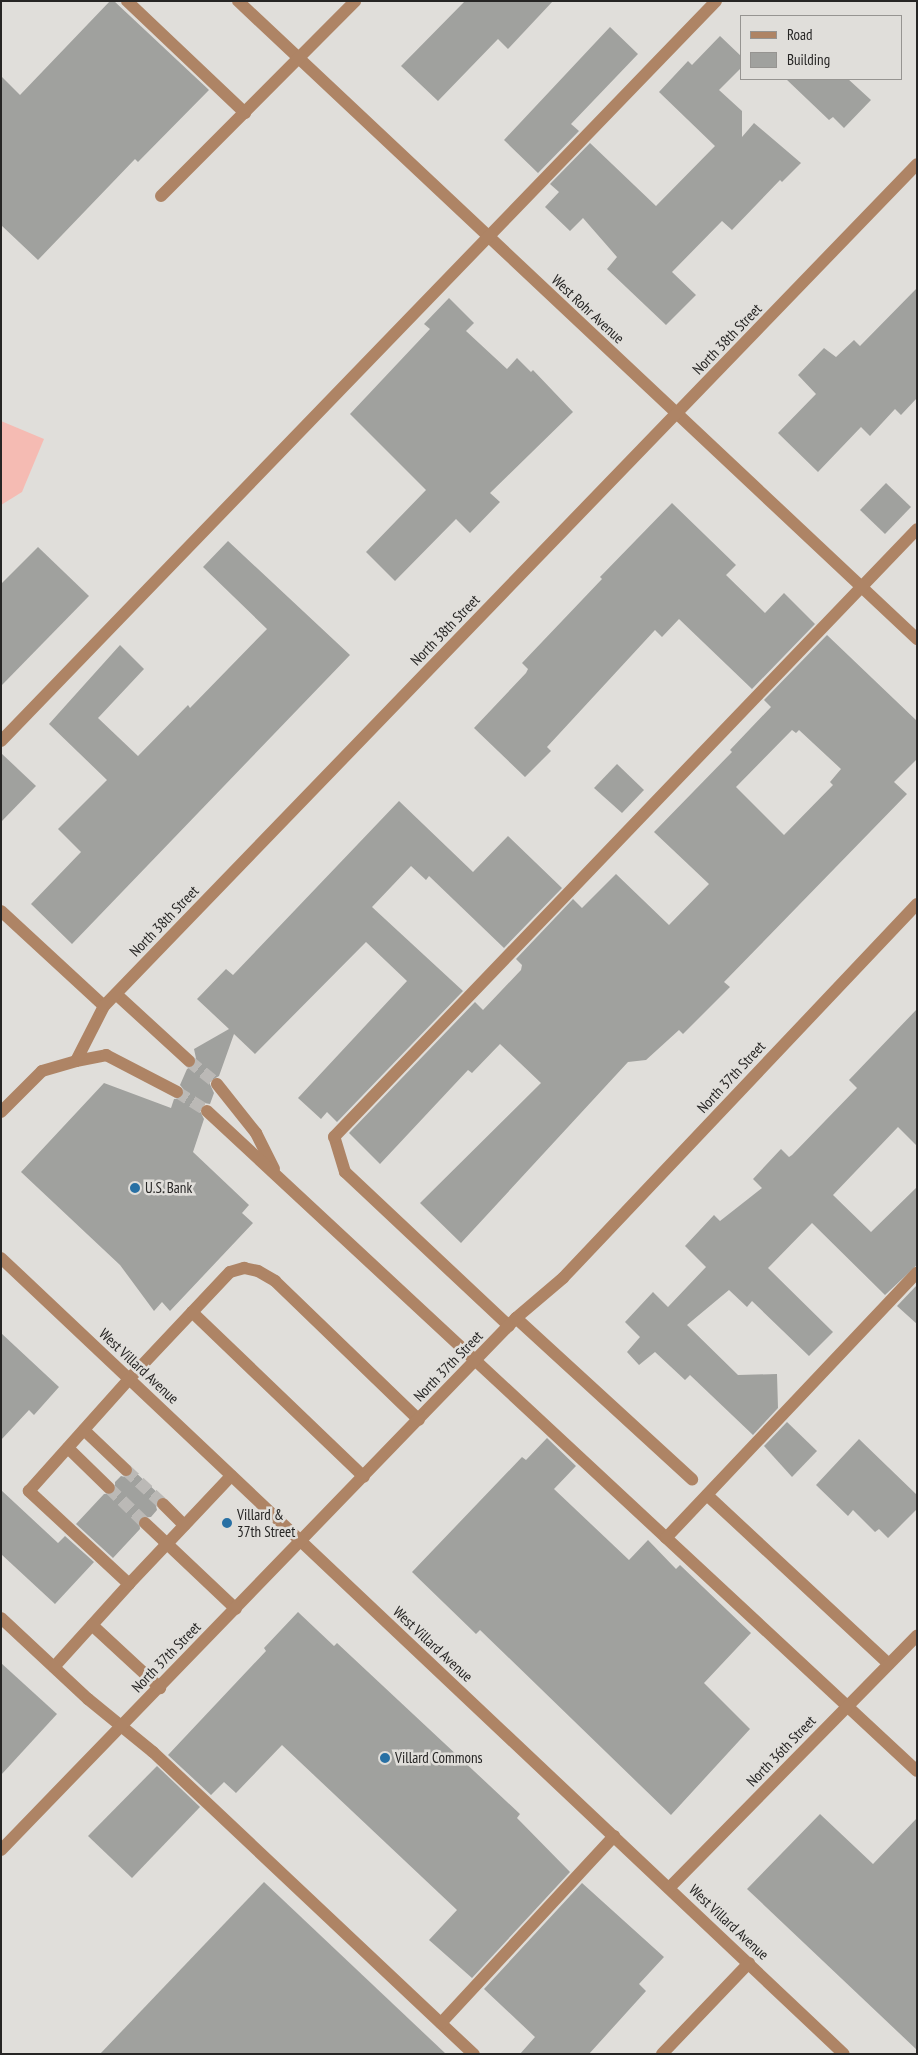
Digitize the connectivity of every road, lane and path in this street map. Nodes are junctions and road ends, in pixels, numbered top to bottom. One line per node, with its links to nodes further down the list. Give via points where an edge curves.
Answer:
1 (127, 1): 6 (street)
2 (238, 1): 5 (street, West Rohr Avenue)
3 (355, 1): 5 (street)
4 (716, 1): 9 (street)
5 (299, 59): 6 (street); 9 (street, West Rohr Avenue)
6 (245, 113): 8 (street)
7 (917, 164): 10 (street, North 38th Street)
8 (161, 196)
9 (489, 237): 10 (street, West Rohr Avenue); 14 (street)
10 (677, 414): 12 (street, West Rohr Avenue); 17 (street, North 38th Street)
11 (917, 529): 12 (street)
12 (861, 586): 13 (street, West Rohr Avenue); 29 (street, via 334,1137 345,1172)
13 (917, 639)
14 (1, 741)
15 (917, 904): 29 (street, North 37th Street, via 563,1278)
16 (1, 911): 18 (street)
17 (116, 994): 18 (street, North 38th Street); 20 (street)
18 (104, 1006): 19 (street, North 38th Street)
19 (76, 1061): 22 (street, via 106,1055); 24 (street, via 42,1071)
20 (190, 1062)
21 (217, 1084): 25 (street, via 256,1133)
22 (177, 1092)
23 (207, 1111): 25 (street)
24 (1, 1112)
25 (277, 1176): 30 (street)
26 (1, 1258): 31 (street, West Villard Avenue)
27 (917, 1273): 40 (street)
28 (192, 1312): 31 (street); 32 (street, via 230,1272 244,1268 258,1271 275,1281); 37 (street)
29 (513, 1322): 30 (street, North 37th Street); 38 (street)
30 (475, 1362): 32 (street, North 37th Street); 44 (street)
31 (129, 1379): 33 (street); 36 (street, West Villard Avenue)
32 (419, 1420): 37 (street, North 37th Street)
33 (84, 1430): 34 (street); 35 (street)
34 (68, 1448): 39 (street); 47 (street, via 29,1492)
35 (126, 1470)
36 (231, 1476): 43 (street); 45 (street, West Villard Avenue)
37 (364, 1477): 45 (street, North 37th Street)
38 (692, 1480)
39 (109, 1488)
40 (707, 1495): 44 (street); 52 (street)
41 (162, 1504): 43 (street)
42 (145, 1523): 46 (street)
43 (184, 1525): 46 (street)
44 (666, 1538): 55 (street)
45 (301, 1542): 48 (street, North 37th Street); 58 (street, West Villard Avenue)
46 (167, 1544): 47 (street); 48 (street)
47 (129, 1584): 50 (street)
48 (236, 1609): 54 (street, North 37th Street)
49 (1, 1618): 53 (street)
50 (92, 1625): 53 (street); 54 (street)
51 (917, 1636): 52 (street, North 36th Street)
52 (889, 1664): 55 (street, North 36th Street)
53 (54, 1667): 56 (street)
54 (160, 1688): 56 (street, North 37th Street)
55 (848, 1706): 57 (street); 60 (street, North 36th Street)
56 (122, 1727): 59 (street, North 37th Street); 62 (street, via 153,1752)
57 (917, 1771)
58 (614, 1836): 60 (street, West Villard Avenue); 62 (street)
59 (1, 1850)
60 (669, 1888): 61 (street, West Villard Avenue)
61 (749, 1963): 64 (street); 65 (street, West Villard Avenue)
62 (441, 2023): 63 (street)
63 (474, 2054)
64 (662, 2054)
65 (844, 2054)

